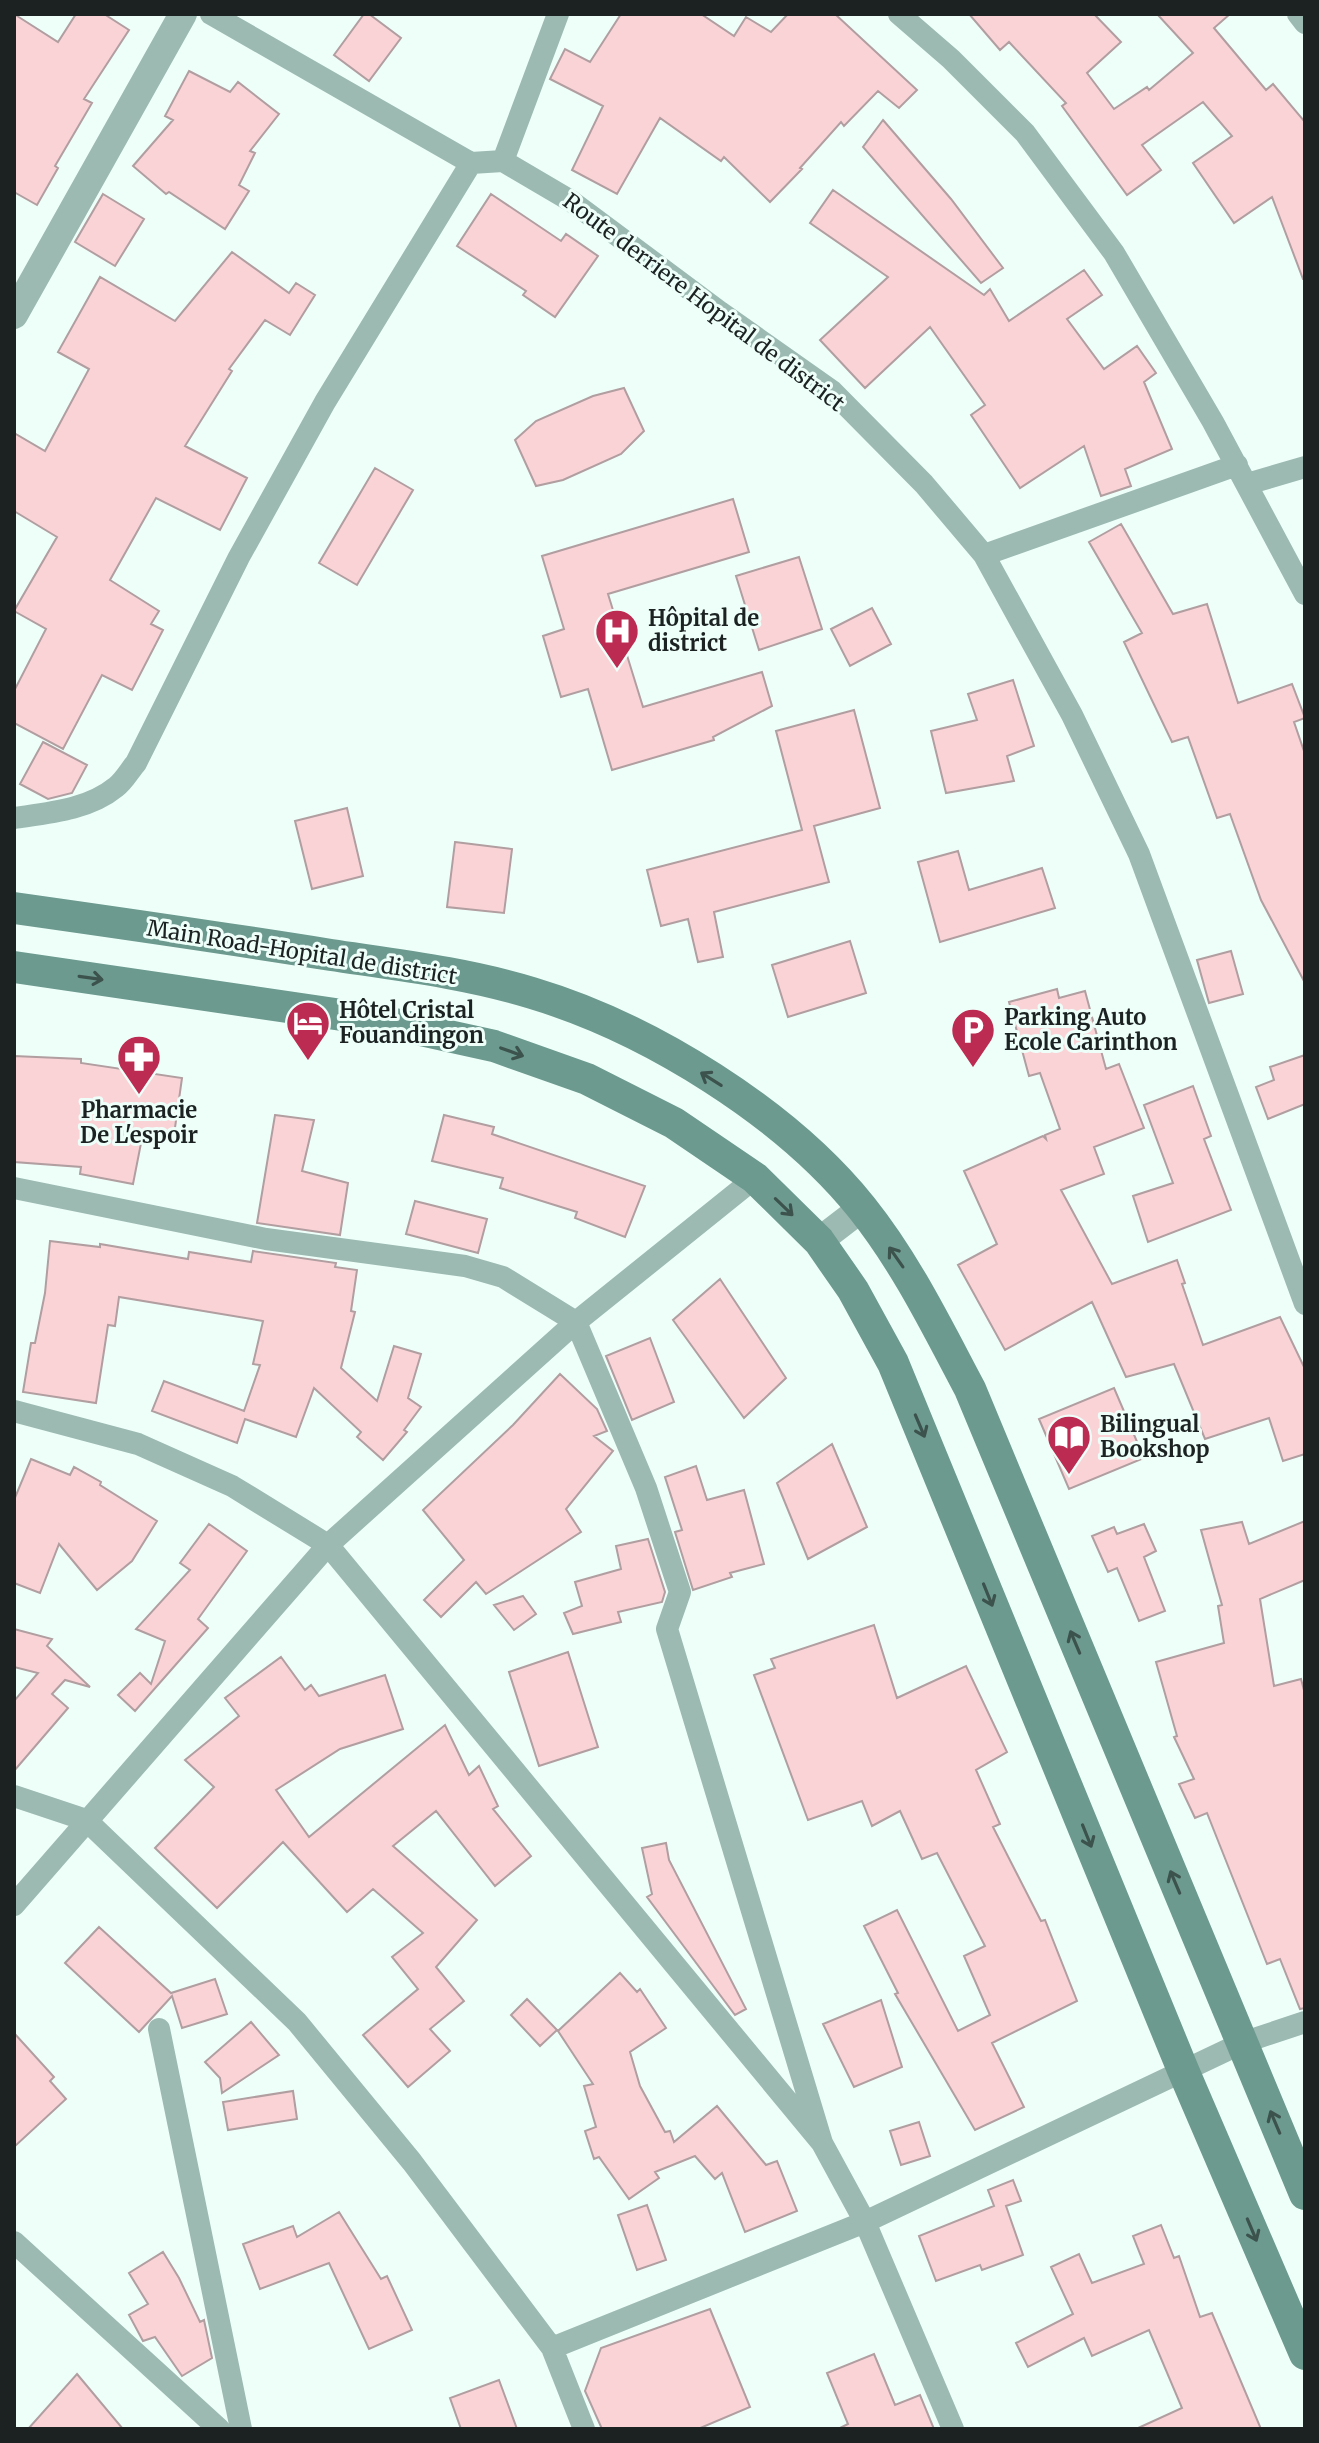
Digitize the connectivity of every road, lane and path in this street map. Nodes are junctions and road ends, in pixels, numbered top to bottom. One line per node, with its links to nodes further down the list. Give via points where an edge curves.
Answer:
1 (183, 14): 9 (street)
2 (211, 14): 8 (street)
3 (558, 14): 7 (street)
4 (899, 14): 11 (street, via 1025,133 1114,253)
5 (1298, 14): 6 (street)
6 (1305, 23)
7 (503, 161): 8 (street); 12 (street, Route derriere Hopital de district, via 571,201 832,391 924,484)
8 (471, 163): 14 (street, via 318,415 239,557 136,763 117,787 88,803)
9 (14, 315)
10 (1305, 467): 11 (street)
11 (1242, 474): 12 (street); 13 (street)
12 (984, 555): 21 (street, Route derriere Hopital de district, via 1072,715 1139,854)
13 (1305, 594)
14 (14, 818)
15 (14, 908): 19 (main road, Main Road-Hopital de district, one-way to 15, via 809,1150 739,1096 673,1055 533,993 435,971)
16 (14, 967): 17 (main road, one-way to 17, via 376,1020 494,1046 587,1079 674,1123)
17 (755, 1178): 20 (main road, one-way to 20); 22 (street)
18 (14, 1188): 22 (street, via 266,1239 465,1266 503,1277)
19 (862, 1208): 20 (street); 30 (main road, Main Road-Hopital de district, one-way to 19, via 970,1389 905,1269)
20 (819, 1241): 31 (main road, one-way to 31, via 893,1363)
21 (1305, 1304)
22 (576, 1322): 24 (street); 32 (street, via 646,1488 680,1592 667,1629)
23 (14, 1411): 24 (street, via 138,1444 232,1486)
24 (328, 1545): 26 (street); 32 (street)
25 (14, 1796): 26 (street)
26 (86, 1820): 27 (street); 36 (street, via 297,2022 412,2162)
27 (14, 1905)
28 (1305, 2022): 30 (street)
29 (159, 2029): 39 (street)
30 (1242, 2043): 31 (street); 33 (main road, Main Road-Hopital de district, one-way to 30)
31 (1183, 2070): 34 (street); 37 (main road, one-way to 37)
32 (822, 2143): 34 (street)
33 (1305, 2194)
34 (865, 2222): 36 (street); 41 (street)
35 (14, 2242): 38 (street)
36 (552, 2348): 40 (street)
37 (1305, 2354)
38 (219, 2429)
39 (241, 2429)
40 (584, 2429)
41 (953, 2429)

